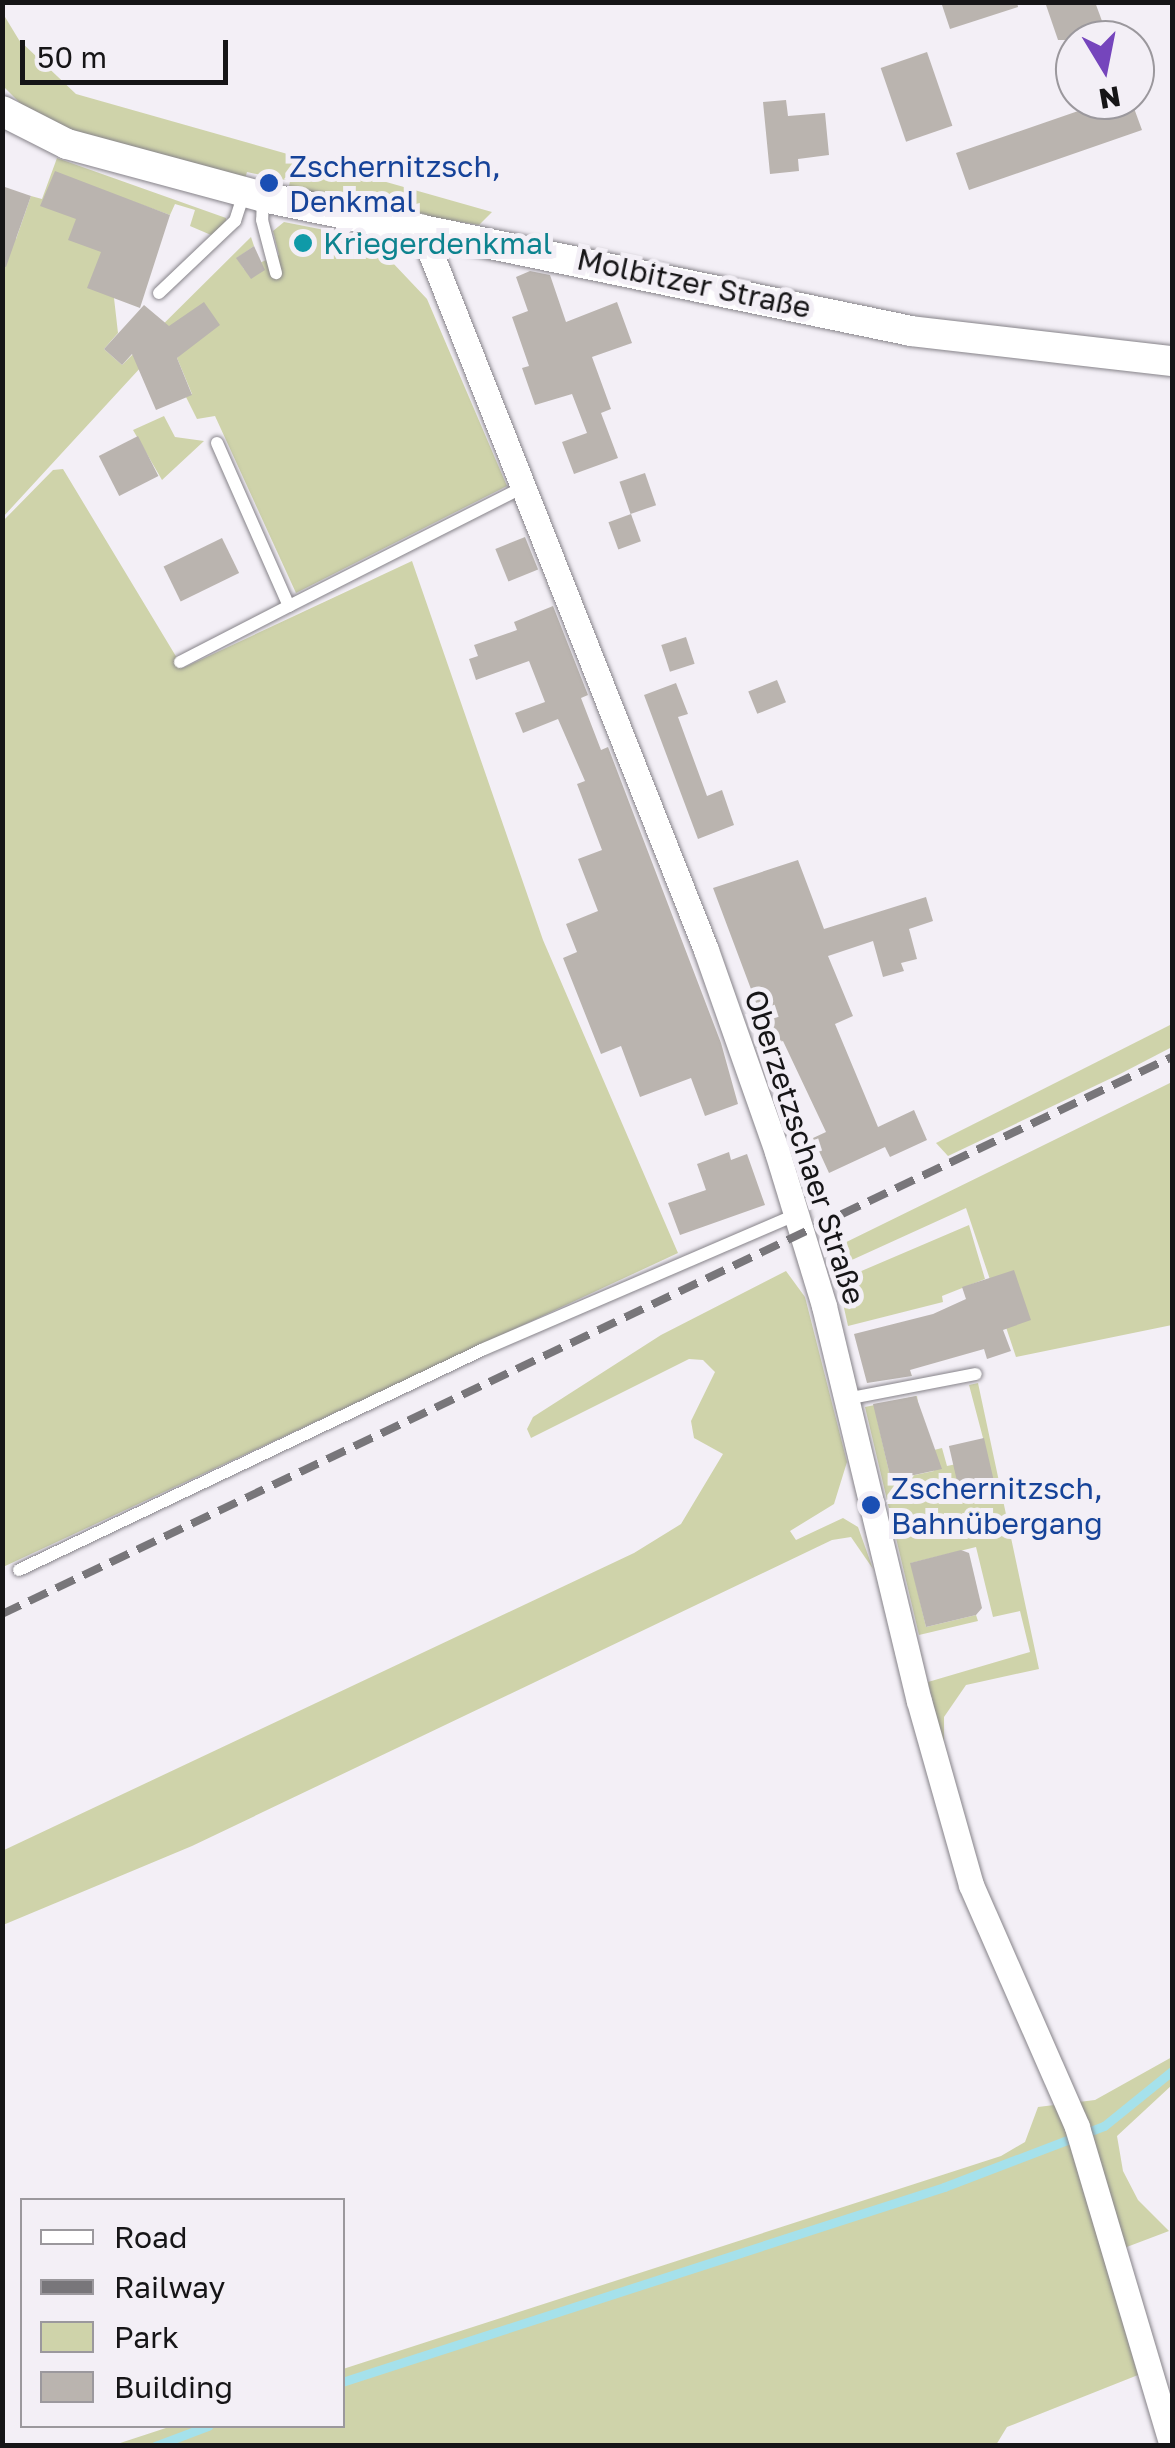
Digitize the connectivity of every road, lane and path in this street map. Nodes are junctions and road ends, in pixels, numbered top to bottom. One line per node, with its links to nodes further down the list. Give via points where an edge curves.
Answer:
1 (2, 112): 2 (street, Molbitzer Straße, via 55,140)
2 (253, 195): 3 (street, Molbitzer Straße); 4 (lane); 5 (lane, via 235,221)
3 (420, 226): 6 (street, Molbitzer Straße, via 911,330); 8 (street, Oberzetzschaer Straße)
4 (276, 273)
5 (159, 293)
6 (1172, 361)
7 (216, 443): 9 (lane)
8 (526, 486): 9 (lane); 11 (street, Oberzetzschaer Straße, via 706,950)
9 (289, 606): 10 (lane)
10 (180, 662)
11 (797, 1214): 13 (street, Oberzetzschaer Straße); 14 (lane, via 484,1348)
12 (976, 1374): 13 (lane)
13 (846, 1400): 15 (street, Oberzetzschaer Straße, via 971,1885 1077,2128)
14 (19, 1570)
15 (1172, 2446)

